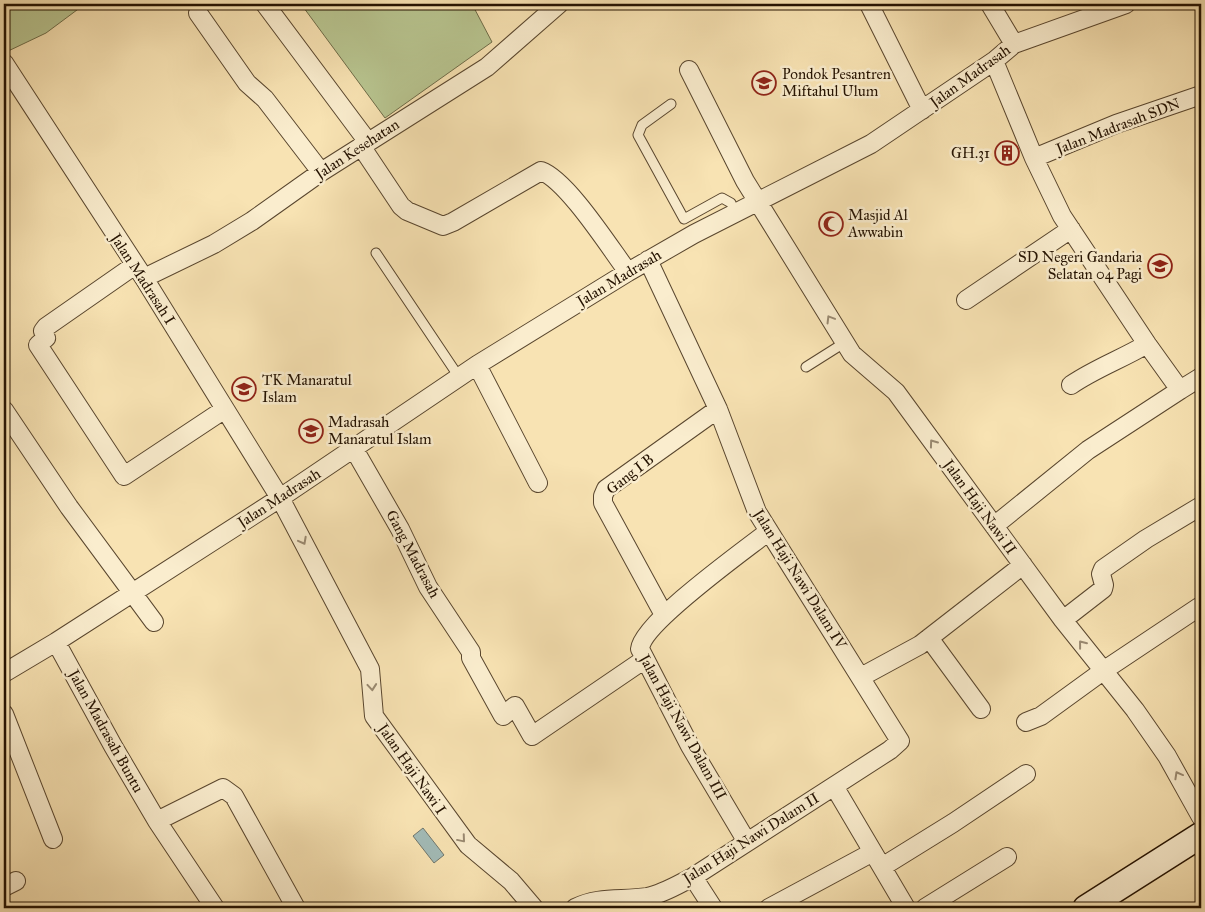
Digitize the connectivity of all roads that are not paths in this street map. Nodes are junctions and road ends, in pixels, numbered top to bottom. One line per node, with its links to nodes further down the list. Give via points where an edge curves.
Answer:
1 (265, 4): 14 (street)
2 (559, 4): 14 (street, Jalan Kesehatan, via 487,67)
3 (868, 4): 13 (street)
4 (990, 4): 7 (street)
5 (1126, 4): 7 (street, Jalan Madrasah)
6 (198, 14): 16 (street, via 247,82 265,99)
7 (1014, 44): 8 (street, Jalan Madrasah)
8 (994, 61): 13 (street, Jalan Madrasah); 15 (street)
9 (4, 62): 22 (street, Jalan Madrasah I)
10 (689, 70): 17 (street, Jalan Haji Nawi II, via 745,181)
11 (1201, 95): 15 (street, Jalan Madrasah SDN, via 1116,124)
12 (671, 104): 18 (lane, via 642,126 638,135 684,220 722,198 731,203)
13 (922, 110): 17 (street, Jalan Madrasah, via 871,144)
14 (365, 144): 16 (street, Jalan Kesehatan); 23 (street, via 401,206 443,226 541,171 549,174)
15 (1034, 158): 19 (street)
16 (321, 172): 22 (street, Jalan Kesehatan, via 214,244)
17 (758, 200): 18 (street, Jalan Madrasah); 25 (street, Jalan Haji Nawi II, one-way to 17)
18 (735, 212): 21 (street, Jalan Madrasah)
19 (1071, 229): 24 (street); 26 (street)
20 (376, 253): 29 (lane)
21 (648, 260): 23 (street, Jalan Madrasah); 34 (street, Jalan Haji Nawi Dalam IV)
22 (140, 272): 33 (street, Jalan Madrasah I); 33 (street, Jalan Kesehatan, via 46,327 43,331 46,338 38,345 124,476)
23 (628, 272): 27 (street, Jalan Madrasah)
24 (966, 300)
25 (844, 343): 28 (lane); 40 (street, Jalan Haji Nawi II, one-way to 25, via 896,392 852,354)
26 (1147, 344): 31 (street, via 1124,358 1104,364); 32 (street)
27 (477, 365): 29 (street, Jalan Madrasah); 37 (street)
28 (806, 367)
29 (458, 377): 36 (street, Jalan Madrasah)
30 (1201, 377): 32 (street)
31 (1071, 385)
32 (1180, 390): 40 (street, via 1110,434)
33 (225, 409): 38 (street, Jalan Madrasah I)
34 (718, 409): 41 (street, Jalan Haji Nawi Dalam IV, via 757,512); 45 (street, Gang I B, via 606,488 602,496)
35 (4, 410): 43 (street, via 69,507)
36 (354, 449): 38 (street, Jalan Madrasah); 50 (street, Gang Madrasah, via 400,529 428,587 471,652 471,658 503,716 515,706 532,736)
37 (538, 483)
38 (280, 498): 43 (street, Jalan Madrasah); 70 (street, Jalan Haji Nawi I, one-way to 70, via 370,669 374,716 462,839 511,881)
39 (1201, 506): 46 (street, via 1103,569 1103,589)
40 (994, 526): 42 (street, Jalan Haji Nawi II)
41 (769, 531): 45 (street); 53 (street, Jalan Haji Nawi Dalam IV)
42 (1023, 566): 46 (street, Jalan Haji Nawi II); 48 (street)
43 (133, 591): 47 (street); 49 (street, Jalan Madrasah)
44 (1199, 607): 51 (street)
45 (664, 615): 50 (street, Jalan Haji Nawi Dalam III, via 640,646)
46 (1064, 620): 51 (street, Jalan Haji Nawi II, one-way to 46)
47 (154, 622)
48 (929, 638): 53 (street); 54 (street)
49 (56, 642): 52 (street, Jalan Madrasah); 61 (street, Jalan Madrasah Buntu)
50 (645, 659): 64 (street, Jalan Haji Nawi Dalam III, via 690,746)
51 (1103, 671): 56 (street, via 1041,716); 60 (street, Jalan Haji Nawi II, one-way to 51, via 1167,756)
52 (4, 673)
53 (861, 677): 57 (street, Jalan Haji Nawi Dalam IV, via 900,738)
54 (981, 709)
55 (4, 714): 63 (street)
56 (1026, 722)
57 (890, 750): 59 (street, Jalan Haji Nawi Dalam II)
58 (1026, 774): 66 (street, via 953,823)
59 (834, 786): 64 (street, Jalan Haji Nawi Dalam II); 66 (street)
60 (1201, 817)
61 (157, 821): 68 (street, Jalan Madrasah Buntu); 69 (street, via 223,788 227,789 234,796)
62 (1201, 835): 76 (street)
63 (53, 839)
64 (747, 842): 67 (street, Jalan Haji Nawi Dalam II)
65 (1007, 857): 75 (street)
66 (877, 859): 73 (street); 74 (street)
67 (693, 877): 71 (street, Jalan Haji Nawi Dalam II, via 649,897 602,899); 72 (street)
68 (214, 908)
69 (296, 908)
70 (534, 908)
71 (575, 908)
72 (713, 908)
73 (769, 908)
74 (906, 908)
75 (925, 908)
76 (1086, 908)

